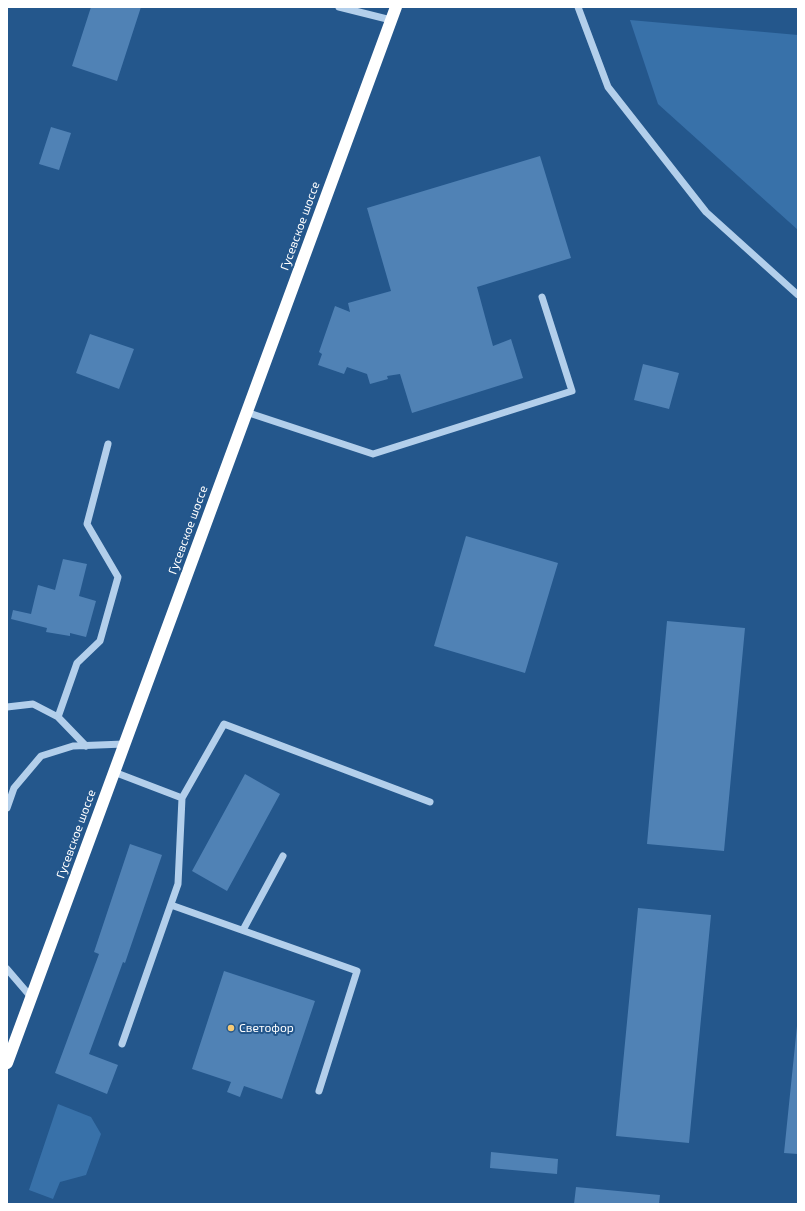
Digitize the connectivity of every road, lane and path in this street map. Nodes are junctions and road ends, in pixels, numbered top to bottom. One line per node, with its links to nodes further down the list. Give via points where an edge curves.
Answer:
1 (339, 7): 4 (lane)
2 (396, 7): 4 (highway, Гусевское шоссе)
3 (578, 7): 5 (lane, via 608,87 706,212)
4 (391, 20): 7 (highway, Гусевское шоссе)
5 (798, 295)
6 (542, 297): 7 (lane, via 572,391 373,454)
7 (246, 412): 11 (highway, Гусевское шоссе)
8 (108, 444): 10 (lane, via 87,524 118,576 100,641 77,663)
9 (7, 707): 10 (lane, via 33,704)
10 (58, 717): 12 (lane)
11 (124, 744): 12 (lane); 13 (highway, Гусевское шоссе)
12 (86, 746): 16 (lane, via 72,746 41,756 14,788)
13 (114, 772): 14 (lane); 21 (highway, Гусевское шоссе)
14 (182, 798): 15 (lane, via 224,724); 18 (lane, via 178,884)
15 (430, 802)
16 (7, 808)
17 (283, 856): 19 (lane)
18 (171, 905): 19 (lane); 22 (lane)
19 (243, 930): 24 (lane, via 358,971)
20 (7, 969): 21 (lane)
21 (31, 996): 23 (highway, Гусевское шоссе)
22 (122, 1044)
23 (7, 1063)
24 (319, 1091)

